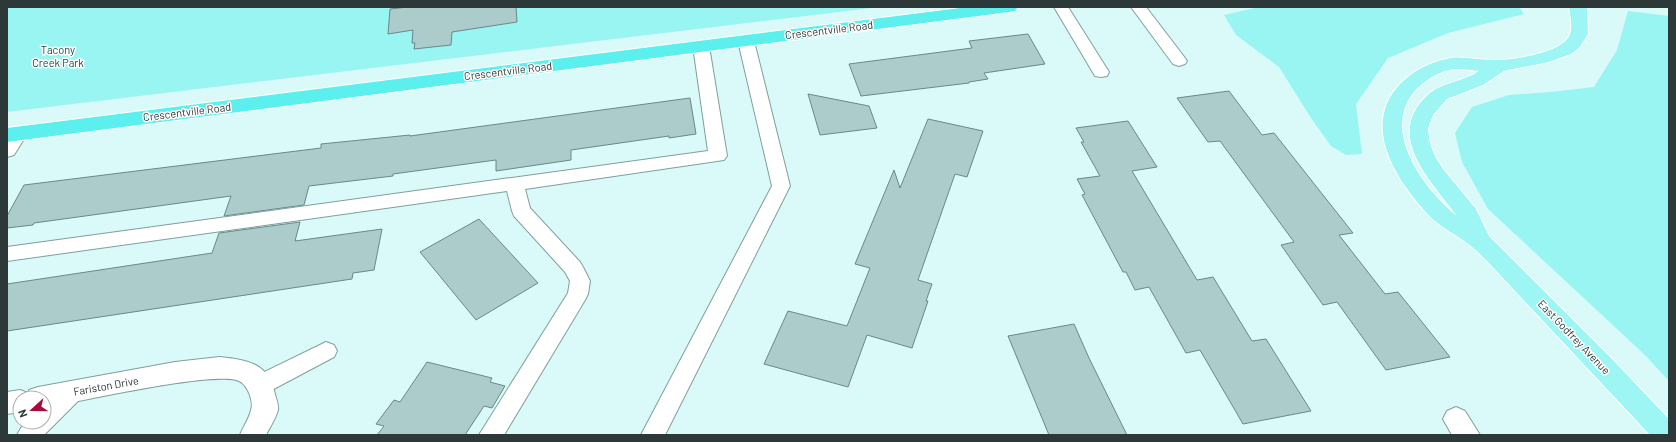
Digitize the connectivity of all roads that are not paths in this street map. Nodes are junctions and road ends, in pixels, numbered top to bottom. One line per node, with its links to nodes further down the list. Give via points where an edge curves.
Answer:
1 (1009, 7): 5 (highway, Crescentville Road)
2 (1061, 7): 9 (lane)
3 (1138, 7): 7 (lane)
4 (1578, 7): 8 (main road, East Godfrey Avenue, via 1578,38 1568,48 1540,59)
5 (746, 41): 6 (highway, Crescentville Road); 21 (lane, via 781,186)
6 (701, 46): 10 (highway, Crescentville Road); 11 (lane, via 718,156)
7 (1179, 61)
8 (1499, 66): 12 (main road, East Godfrey Avenue, via 1475,81 1438,97 1424,111 1419,127 1420,144 1428,164 1468,216); 12 (main road, East Godfrey Avenue, via 1454,63 1430,70 1413,81 1401,95 1393,111 1392,132 1408,173 1425,198 1446,220)
9 (1100, 72)
10 (10, 140)
11 (515, 184): 13 (lane); 20 (lane, via 520,211 573,267 580,281 578,294)
12 (1480, 240): 22 (main road, East Godfrey Avenue)
13 (7, 254)
14 (326, 351): 15 (lane)
15 (260, 384): 16 (street, Fariston Drive, via 246,371 219,368 175,373); 19 (street, via 265,409)
16 (71, 393): 17 (street, Fariston Drive); 18 (lane)
17 (52, 396)
18 (52, 412)
19 (253, 435)
20 (491, 435)
21 (653, 435)
22 (1667, 435)

